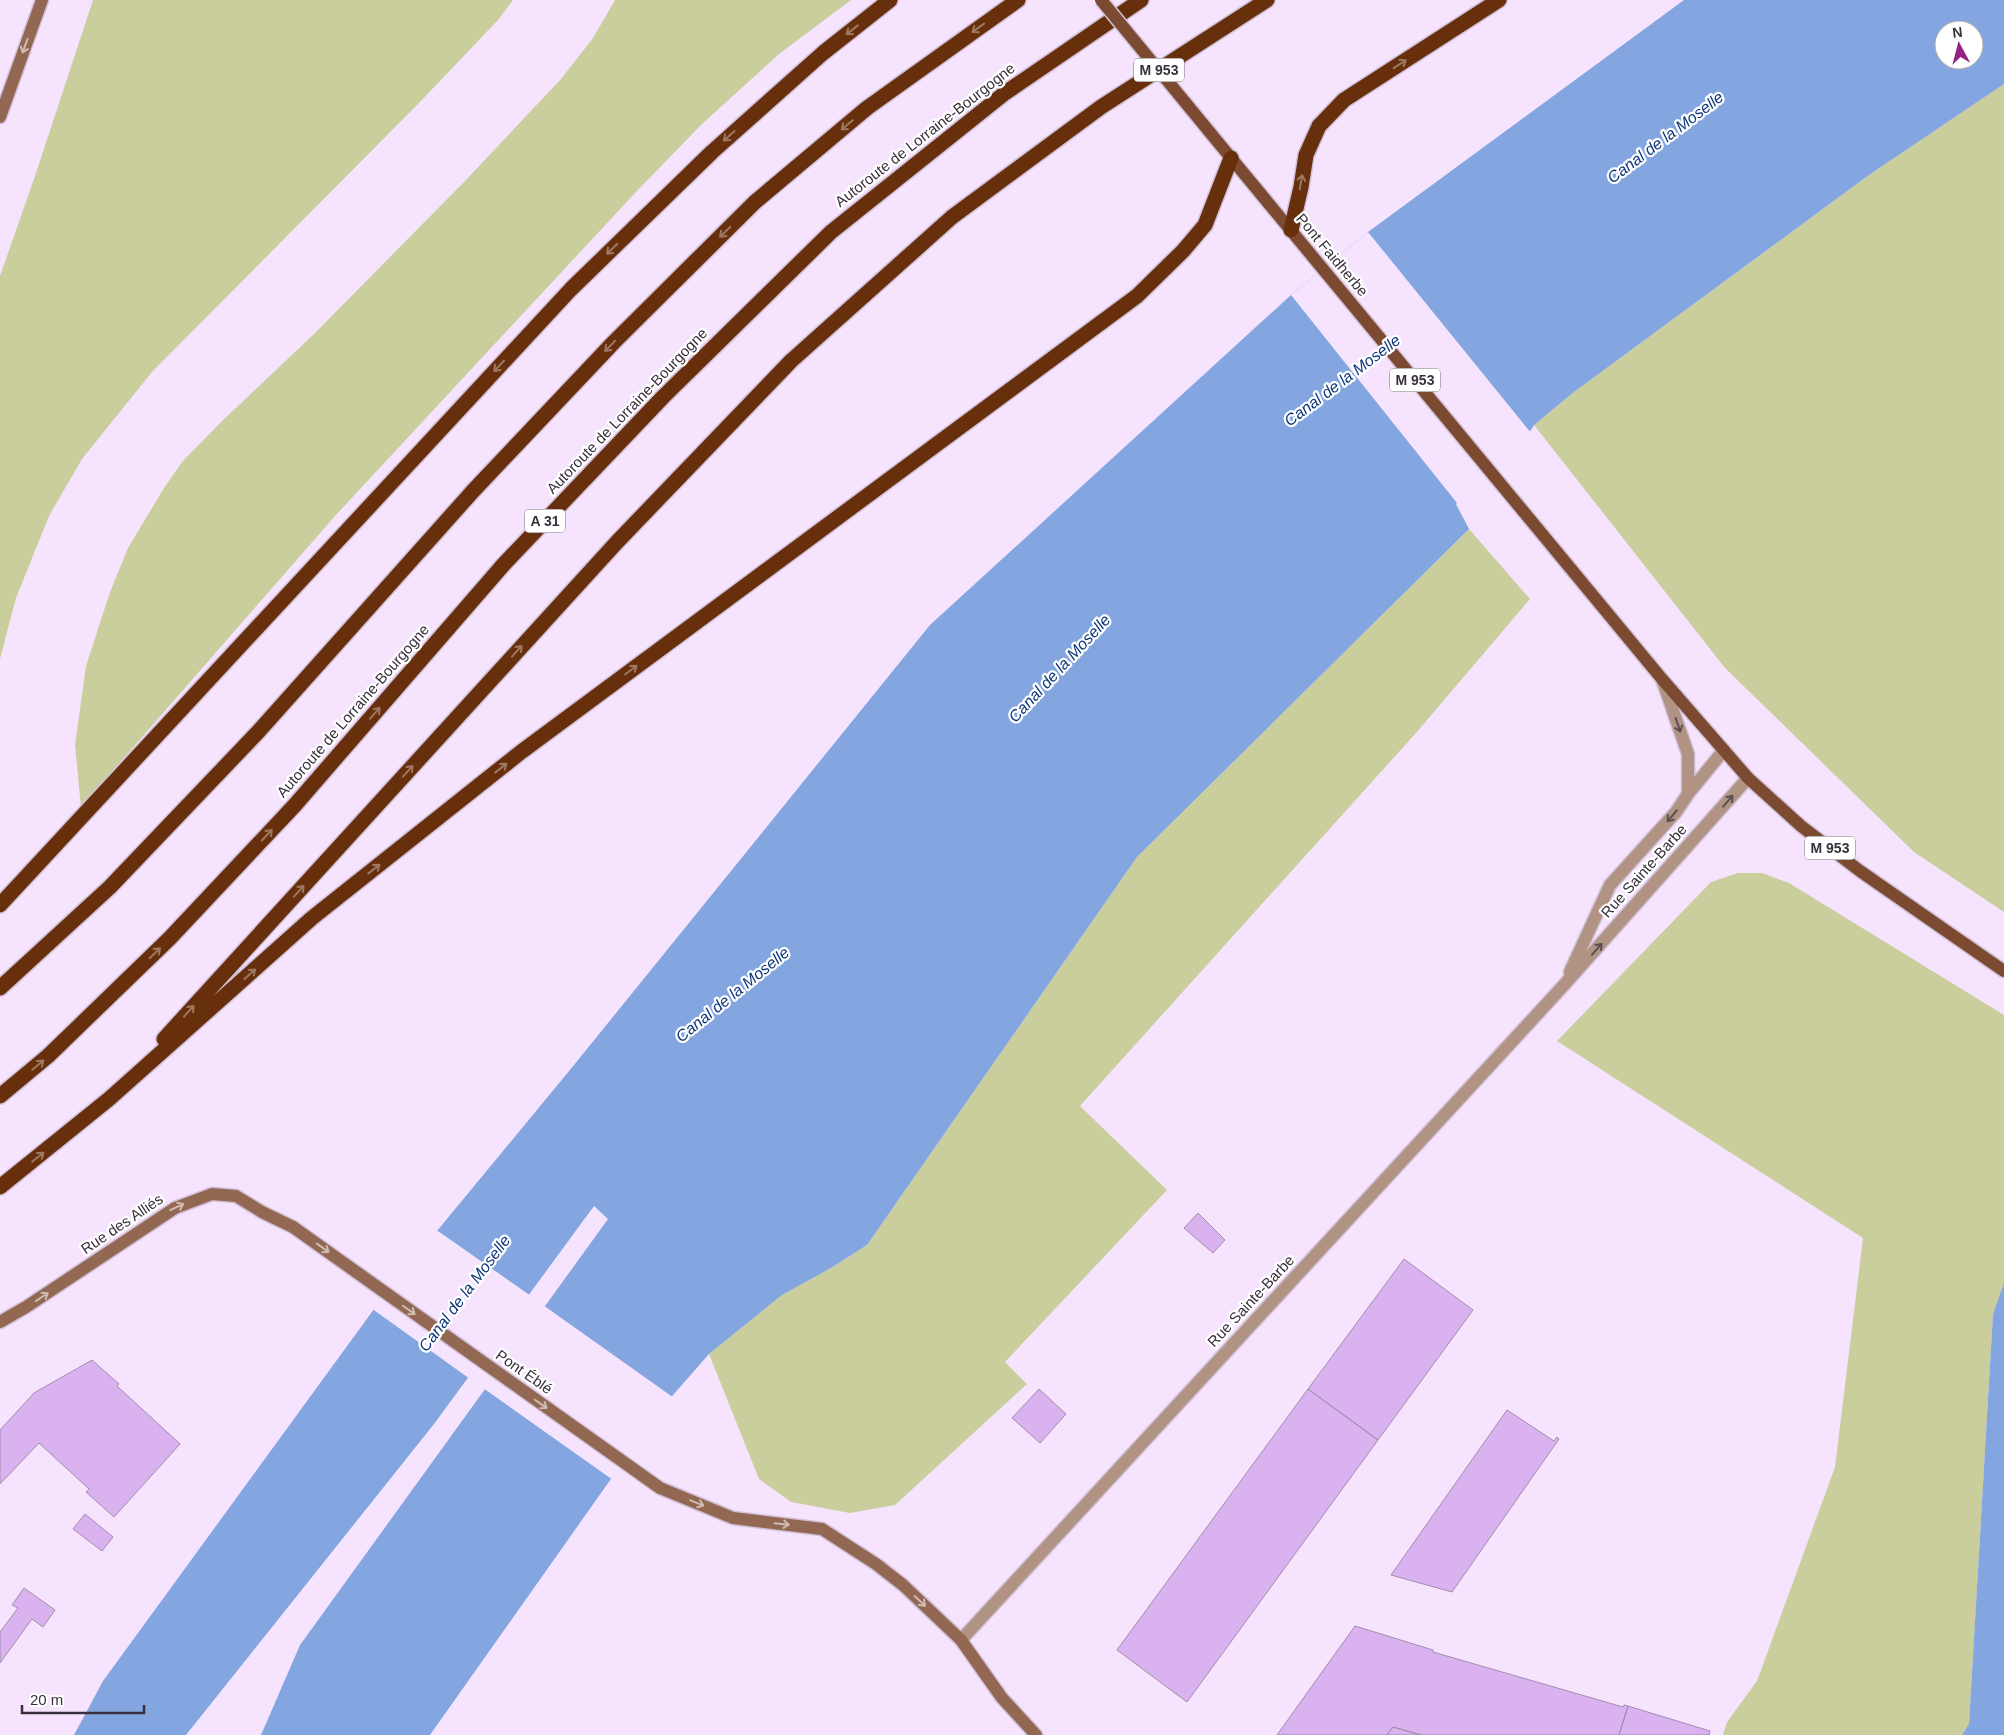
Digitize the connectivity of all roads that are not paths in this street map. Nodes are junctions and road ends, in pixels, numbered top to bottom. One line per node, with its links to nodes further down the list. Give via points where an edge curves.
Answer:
1 (42, 0): 8 (main road, one-way to 8)
2 (890, 0): 15 (highway, one-way to 15, via 823,53 712,152 571,290)
3 (1018, 0): 18 (highway, one-way to 18, via 867,108 748,209 607,349 473,491 258,732 123,873)
4 (1100, 0): 9 (main road, Pont Faidherbe / M 953, bridge)
5 (1141, 0): 19 (highway, Autoroute de Lorraine-Bourgogne / A 31, one-way to 5, via 48,1056 170,938 295,805 504,564 663,397 831,232 1005,93)
6 (1267, 0): 20 (highway, one-way to 6, via 617,542 791,361 952,217 1101,107)
7 (1499, 0): 10 (highway, one-way to 7, via 1306,155 1319,126 1344,100)
8 (0, 117)
9 (1231, 158): 10 (main road, Pont Faidherbe / M 953); 20 (highway, one-way to 9, via 312,918 521,752 1137,296 1205,225)
10 (1290, 230): 11 (main road, Pont Faidherbe / M 953)
11 (1662, 678): 12 (main road, M 953); 14 (street, one-way to 14, via 1688,754)
12 (1724, 750): 13 (main road, M 953); 14 (street, Rue Sainte-Barbe)
13 (1748, 778): 16 (main road, M 953, via 1801,826); 17 (street, Rue Sainte-Barbe, one-way to 13)
14 (1688, 794): 17 (street, Rue Sainte-Barbe, one-way to 17, via 1676,812 1610,885)
15 (0, 906)
16 (2004, 971)
17 (1564, 985): 24 (street, Rue Sainte-Barbe)
18 (0, 988)
19 (0, 1096)
20 (109, 1099): 21 (highway, one-way to 20)
21 (0, 1187)
22 (369, 1282): 23 (main road, Rue des Alliés, one-way to 22, via 175,1208 212,1194 236,1196 293,1227); 24 (main road, Pont Éblé, one-way to 24, via 660,1488 734,1518 822,1529 903,1585)
23 (0, 1322)
24 (961, 1640): 25 (main road, via 1002,1698)
25 (1036, 1735)

